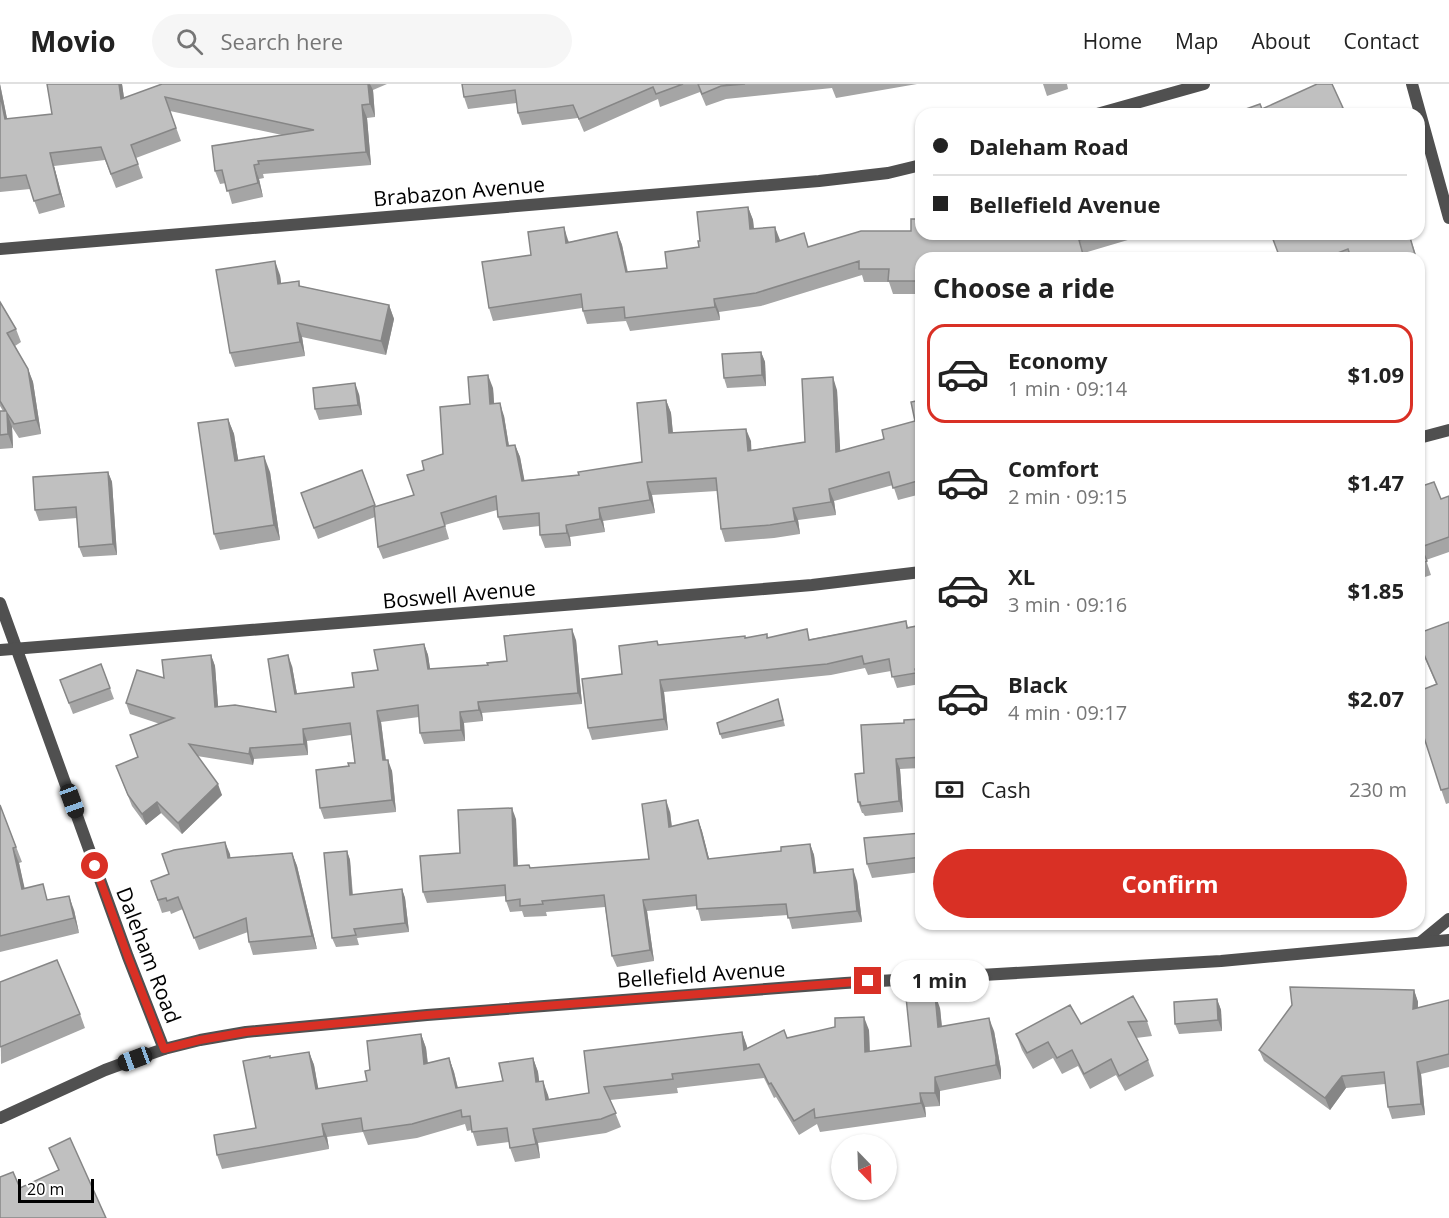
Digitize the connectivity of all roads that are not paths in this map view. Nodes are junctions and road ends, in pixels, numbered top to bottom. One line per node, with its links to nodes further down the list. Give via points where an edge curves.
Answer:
1 (1204, 84): 3 (street)
2 (1412, 84): 4 (street)
3 (1118, 108)
4 (1419, 108)
5 (1425, 131): 7 (street)
6 (915, 166): 8 (street, Brabazon Avenue, via 819,181)
7 (1449, 218)
8 (0, 249)
9 (1449, 430): 10 (street)
10 (1425, 436)
11 (915, 573): 13 (street, Boswell Avenue, via 812,585)
12 (0, 603): 13 (street, Daleham Road)
13 (17, 648): 14 (street, Boswell Avenue); 18 (street, Daleham Road)
14 (0, 650)
15 (1449, 919): 17 (street)
16 (1449, 940): 17 (street, Bellefield Avenue)
17 (1421, 942): 18 (street, Bellefield Avenue, via 1221,961 845,983 427,1015 246,1032)
18 (164, 1049): 19 (street, Bellefield Avenue, via 105,1070)
19 (0, 1118)

